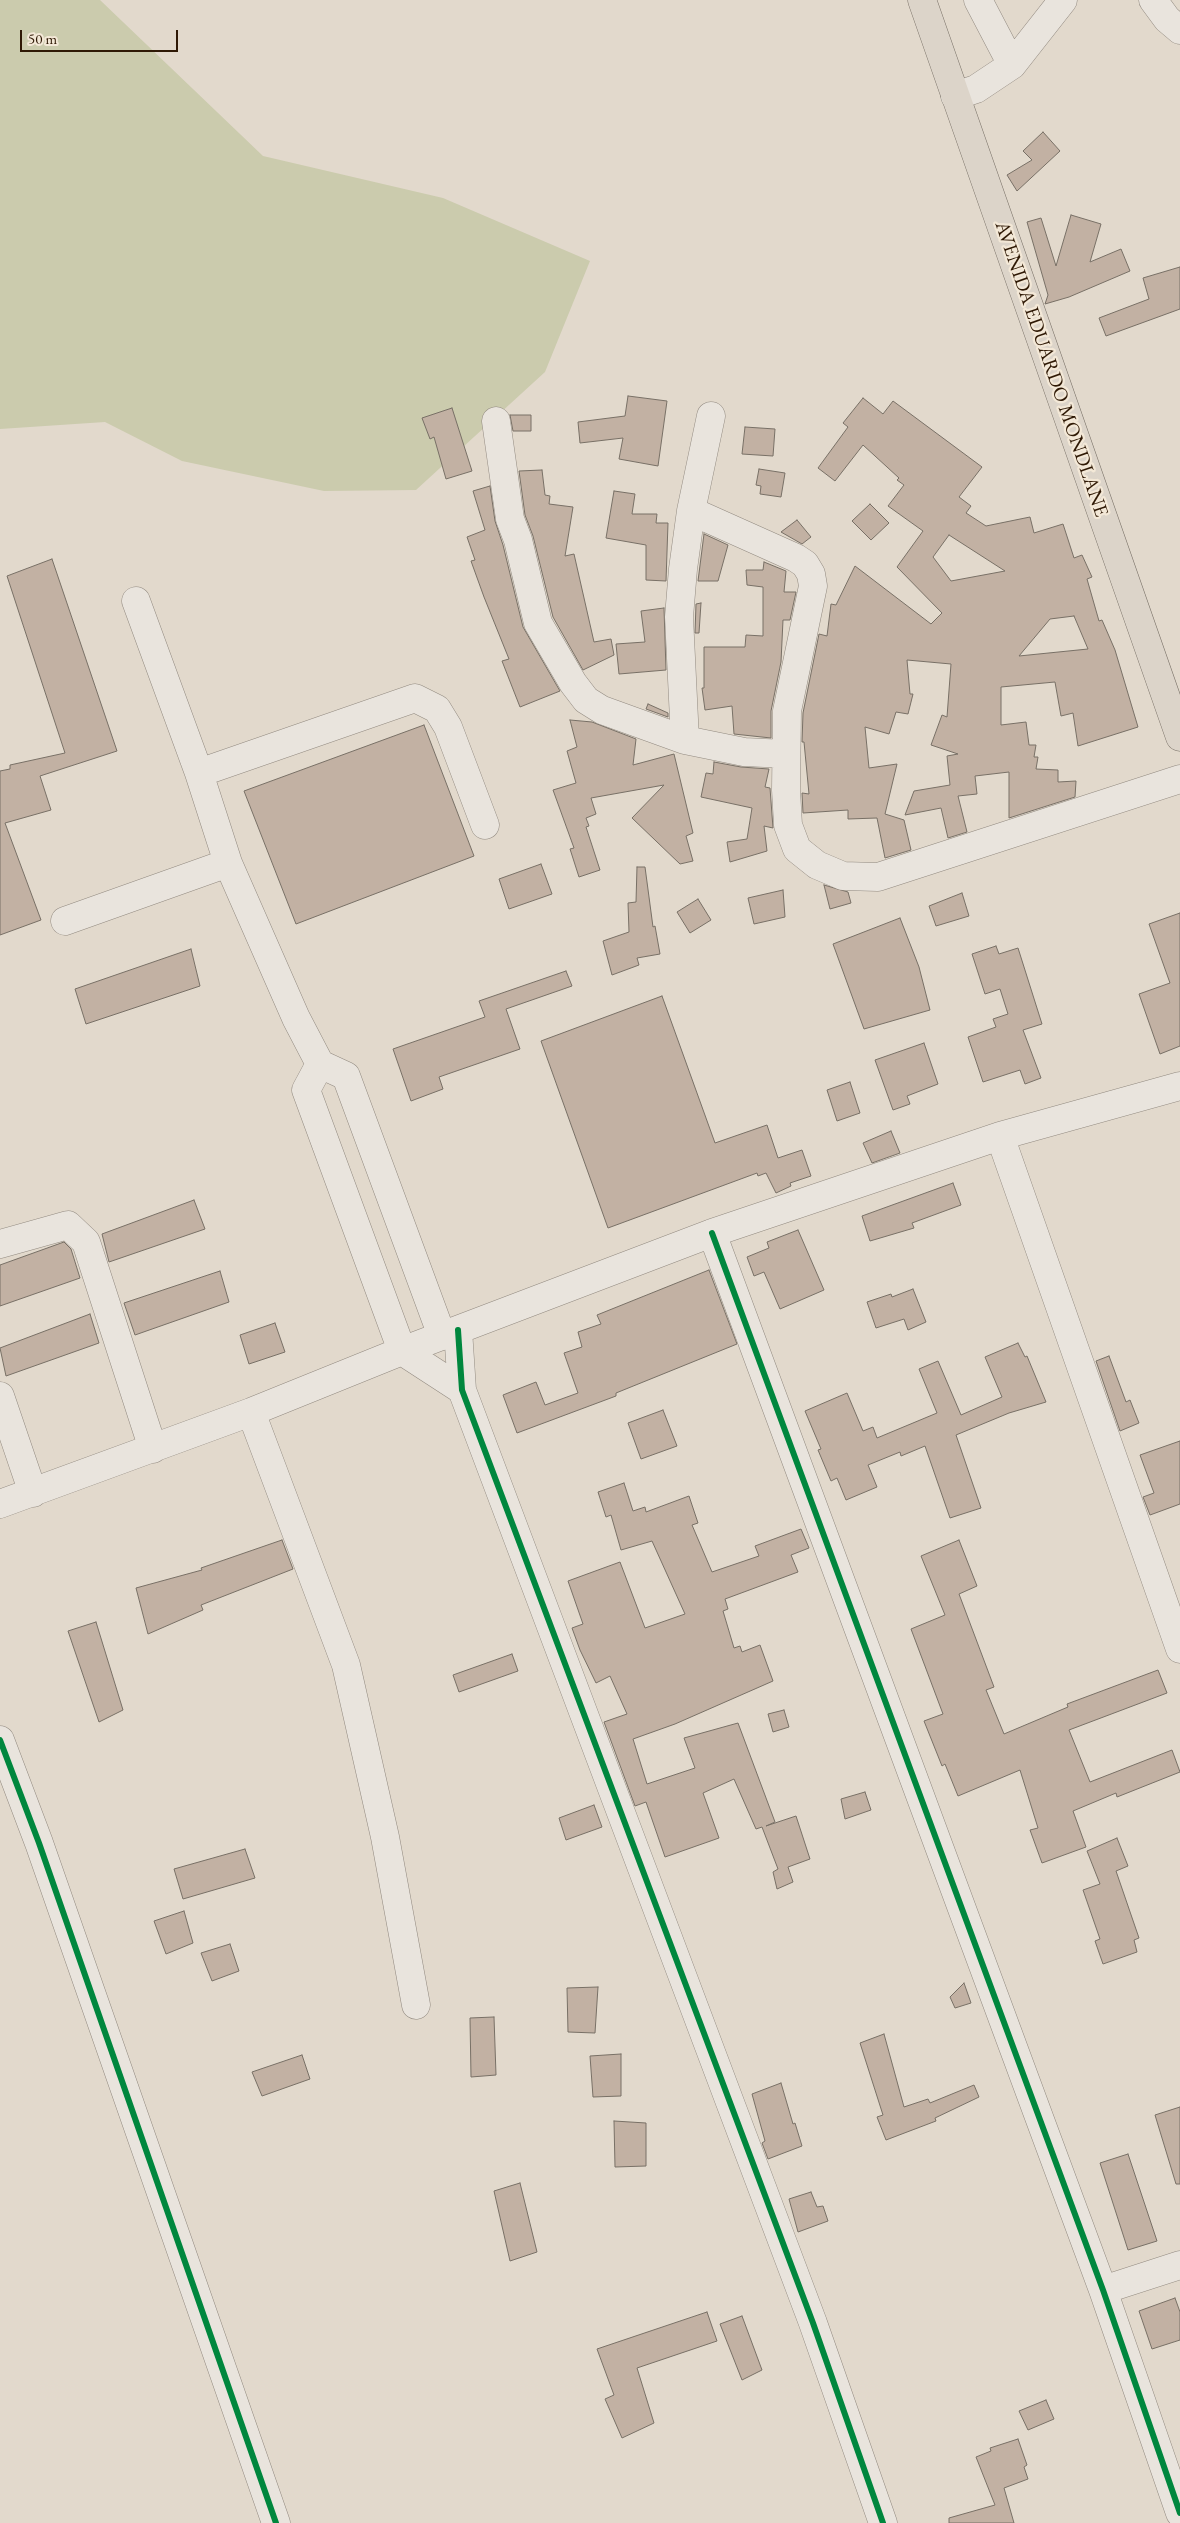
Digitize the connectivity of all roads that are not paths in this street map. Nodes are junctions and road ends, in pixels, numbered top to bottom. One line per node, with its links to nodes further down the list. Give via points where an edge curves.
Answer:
1 (922, 0): 7 (main road, AVENIDA EDUARDO MONDLANE)
2 (978, 0): 6 (street)
3 (1063, 0): 6 (street)
4 (1153, 0): 5 (street)
5 (1180, 30)
6 (1012, 65): 7 (street, via 976,89)
7 (955, 96): 12 (main road, AVENIDA EDUARDO MONDLANE)
8 (711, 416): 10 (street)
9 (496, 421): 13 (street, via 510,519 543,632 586,700 602,710)
10 (691, 511): 13 (street, via 680,618); 14 (street, via 796,558 811,574 813,586 786,712)
11 (136, 601): 15 (street)
12 (1180, 737)
13 (685, 740): 14 (street, via 744,752)
14 (786, 754): 16 (street, via 788,825 797,849 816,865 843,876 878,877)
15 (199, 773): 17 (street, via 415,698 438,709 448,726); 18 (street)
16 (1180, 779)
17 (485, 825)
18 (228, 863): 19 (street); 20 (street, via 296,1018)
19 (65, 921)
20 (320, 1064): 25 (street, via 346,1076); 26 (street, via 306,1090)
21 (1180, 1086): 22 (street)
22 (1000, 1136): 23 (street); 33 (street)
23 (712, 1233): 25 (street); 37 (street)
24 (0, 1244): 30 (street, via 68,1225 86,1242)
25 (450, 1334): 26 (street); 27 (street)
26 (402, 1351): 27 (street); 29 (street)
27 (462, 1390): 40 (street, via 813,2323)
28 (0, 1396): 31 (street)
29 (251, 1412): 30 (street); 35 (street, via 346,1665 385,1836)
30 (153, 1449): 31 (street)
31 (33, 1493): 32 (street)
32 (0, 1504)
33 (1180, 1649)
34 (0, 1740): 39 (street, via 39,1843)
35 (416, 2005)
36 (1180, 2265): 37 (street)
37 (1103, 2290): 38 (street)
38 (1180, 2513)
39 (276, 2523)
40 (883, 2523)

